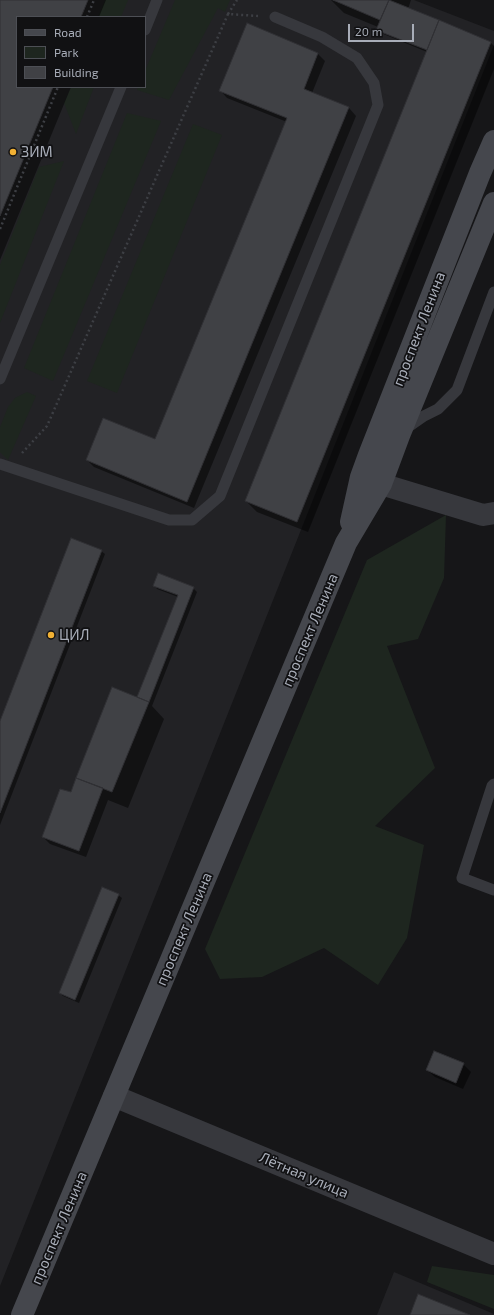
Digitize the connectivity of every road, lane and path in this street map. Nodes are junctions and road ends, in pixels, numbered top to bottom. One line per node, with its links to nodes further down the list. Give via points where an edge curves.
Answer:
1 (94, 0): 5 (path)
2 (157, 0): 7 (lane)
3 (237, 0): 4 (path)
4 (228, 14): 6 (path); 19 (path, via 47,426)
5 (87, 16)
6 (275, 17): 19 (lane, via 322,37 357,58 374,83 378,105 220,496 192,520 169,520)
7 (146, 28)
8 (58, 88): 13 (path)
9 (121, 88): 15 (lane)
10 (494, 141): 11 (street, проспект Ленина)
11 (487, 169): 16 (street, проспект Ленина)
12 (494, 203): 17 (street, проспект Ленина)
13 (0, 229)
14 (494, 292): 17 (lane, via 457,390 438,409)
15 (0, 379)
16 (397, 385): 17 (lane, via 397,399 401,408); 18 (street, проспект Ленина)
17 (416, 414): 20 (street, проспект Ленина, via 400,433)
18 (369, 455): 20 (street, via 370,469 374,478); 22 (street, проспект Ленина, via 361,477)
19 (5, 466)
20 (381, 484): 21 (street); 22 (street, проспект Ленина)
21 (490, 516)
22 (346, 543): 25 (street, проспект Ленина)
23 (494, 784): 24 (lane, via 462,878)
24 (494, 890)
25 (114, 1096): 26 (street, Лётная улица); 27 (street, проспект Ленина)
26 (494, 1254)
27 (22, 1315)

